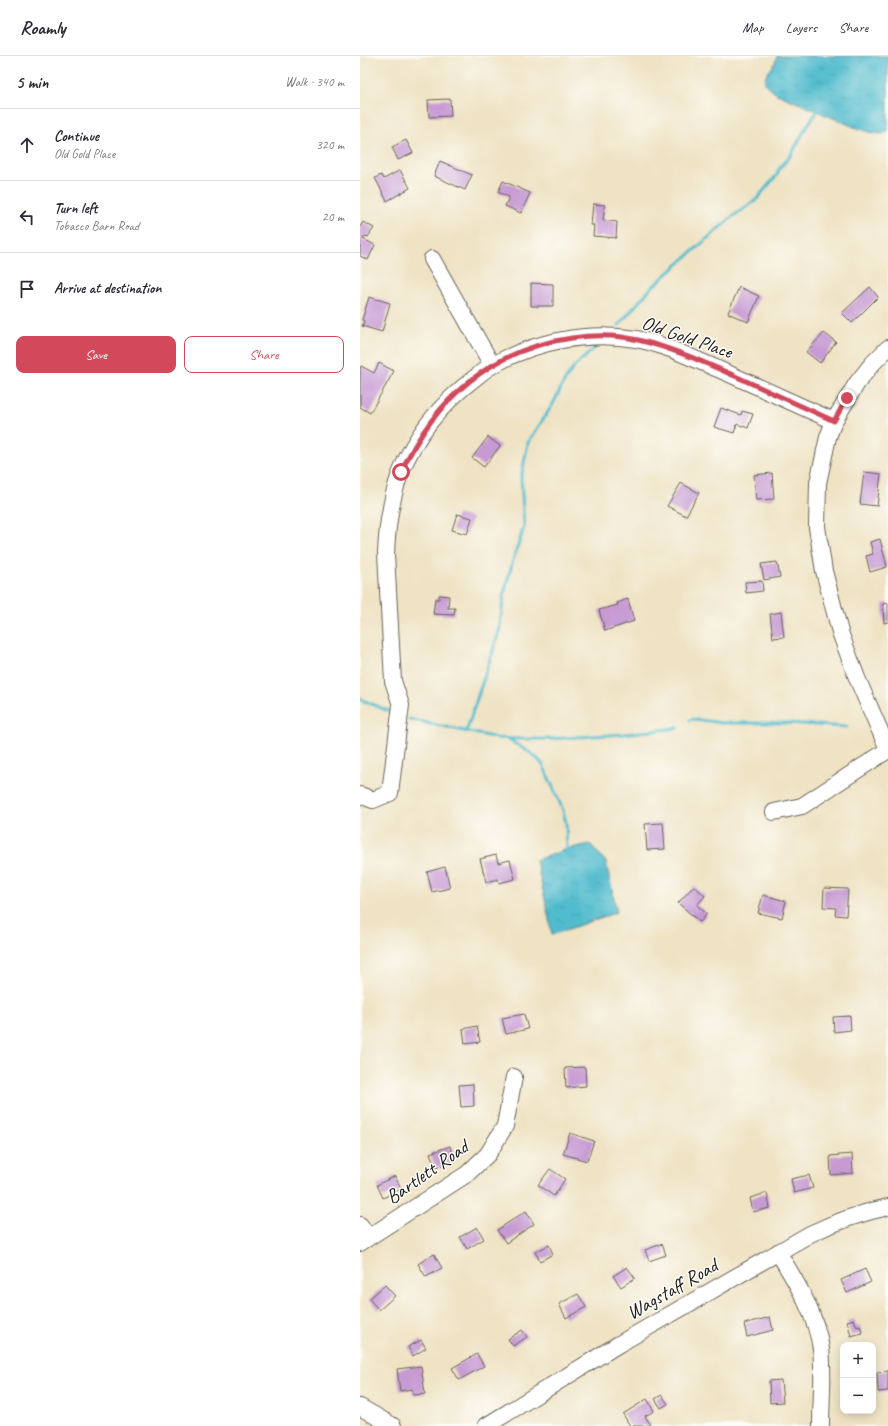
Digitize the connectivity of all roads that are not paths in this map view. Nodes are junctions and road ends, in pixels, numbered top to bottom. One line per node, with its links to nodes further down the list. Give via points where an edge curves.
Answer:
1 (432, 259): 3 (street)
2 (888, 348): 4 (street, via 857,383)
3 (492, 365): 4 (street, Old Gold Place, via 545,343 566,339 587,336 637,339 688,356); 6 (street, Old Gold Place, via 455,393 432,419 408,456 397,482 389,514 386,554 394,681 401,705 390,793 373,800)
4 (834, 421): 5 (street, via 818,483 817,527 824,571 842,638)
5 (888, 750): 7 (street, via 802,806)
6 (360, 795)
7 (774, 812)
8 (514, 1077): 10 (street, Bartlett Road, via 505,1126 488,1154 467,1174)
9 (888, 1207): 11 (street, Wagstaff Road, via 840,1220)
10 (363, 1235)
11 (778, 1252): 14 (street, Wagstaff Road, via 619,1344); 15 (street, via 812,1314 821,1348)
12 (360, 1407): 13 (street)
13 (393, 1426)
14 (486, 1426)
15 (821, 1426)

